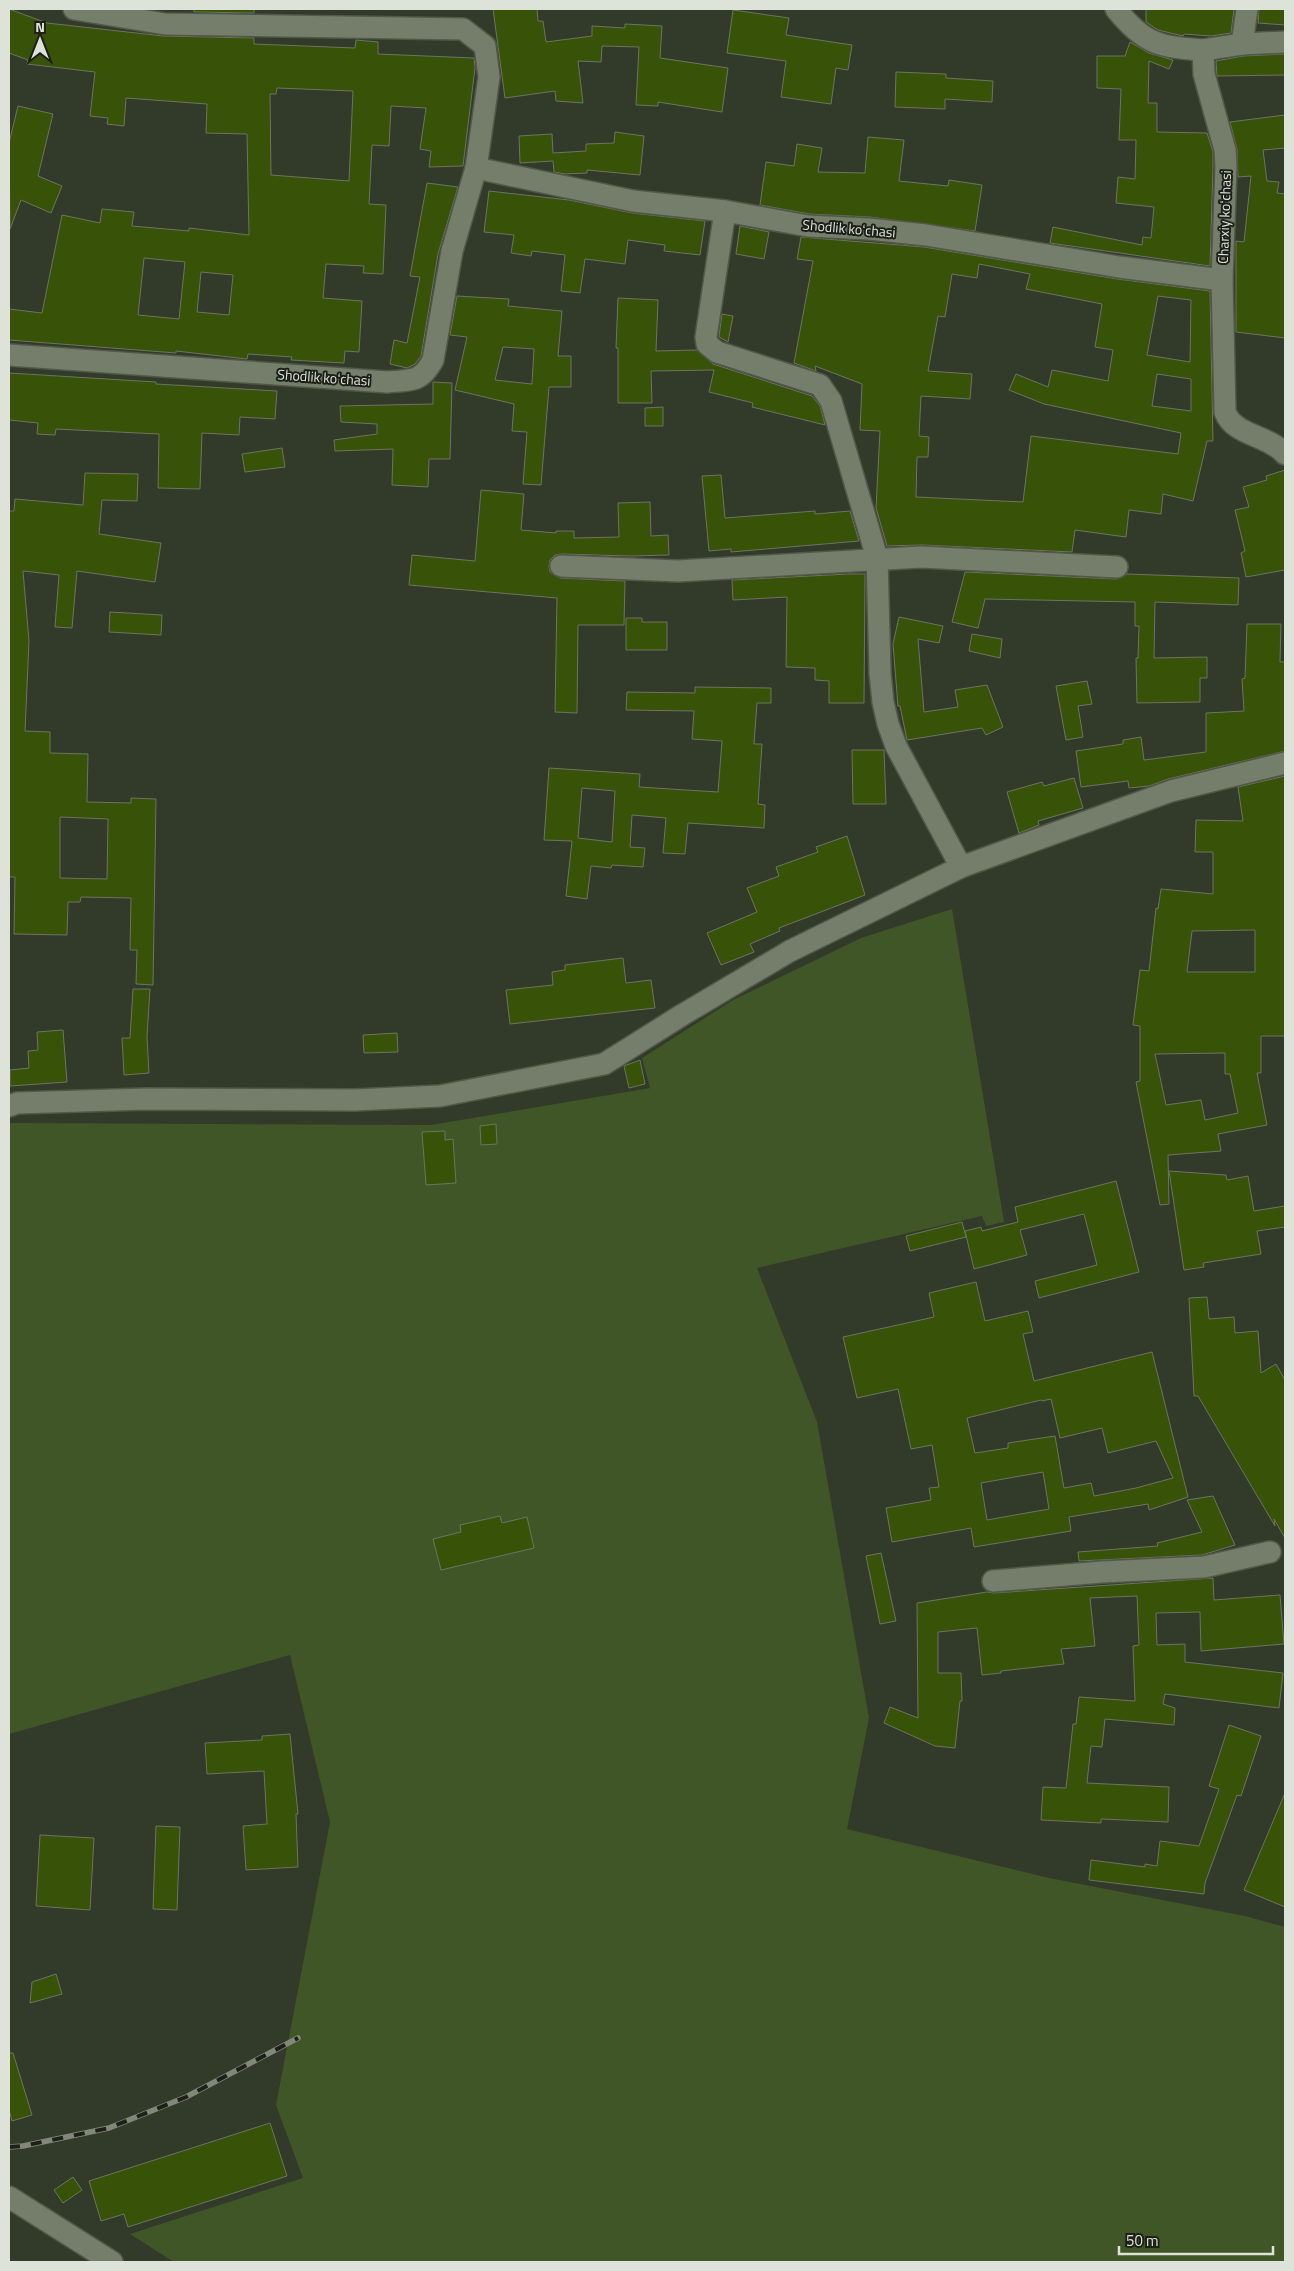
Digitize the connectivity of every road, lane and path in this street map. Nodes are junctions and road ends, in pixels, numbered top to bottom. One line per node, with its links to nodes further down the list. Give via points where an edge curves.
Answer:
1 (74, 9): 7 (street, Shodlik koʻchasi, via 165,24 463,29 485,46 489,77)
2 (1116, 9): 6 (street, via 1140,36 1172,48)
3 (1247, 9): 5 (street)
4 (1285, 42): 5 (street)
5 (1242, 44): 6 (street)
6 (1202, 50): 9 (street, Charxiy koʻchasi, via 1204,74 1226,166)
7 (476, 168): 8 (street, Shodlik koʻchasi, via 633,201); 10 (street, Shodlik koʻchasi, via 452,251 433,360 426,374 414,380 387,382)
8 (725, 211): 9 (street, Shodlik koʻchasi, via 808,226 926,235 1119,267); 12 (street, via 707,344 717,352 820,385 825,391 831,401)
9 (1222, 280): 11 (street, Charxiy koʻchasi, via 1225,412 1232,424 1273,443)
10 (9, 354)
11 (1285, 454)
12 (877, 558): 13 (street, via 678,571); 14 (street, via 921,557); 16 (street, via 882,702 896,746)
13 (561, 566)
14 (1117, 567)
15 (1285, 763): 16 (street, via 1171,790)
16 (961, 867): 17 (street, via 790,951 604,1064 440,1096 355,1100 146,1099)
17 (9, 1106)
18 (1270, 1552): 19 (street, via 1204,1567)
19 (993, 1581)
20 (9, 2197): 21 (street)
21 (112, 2262)

